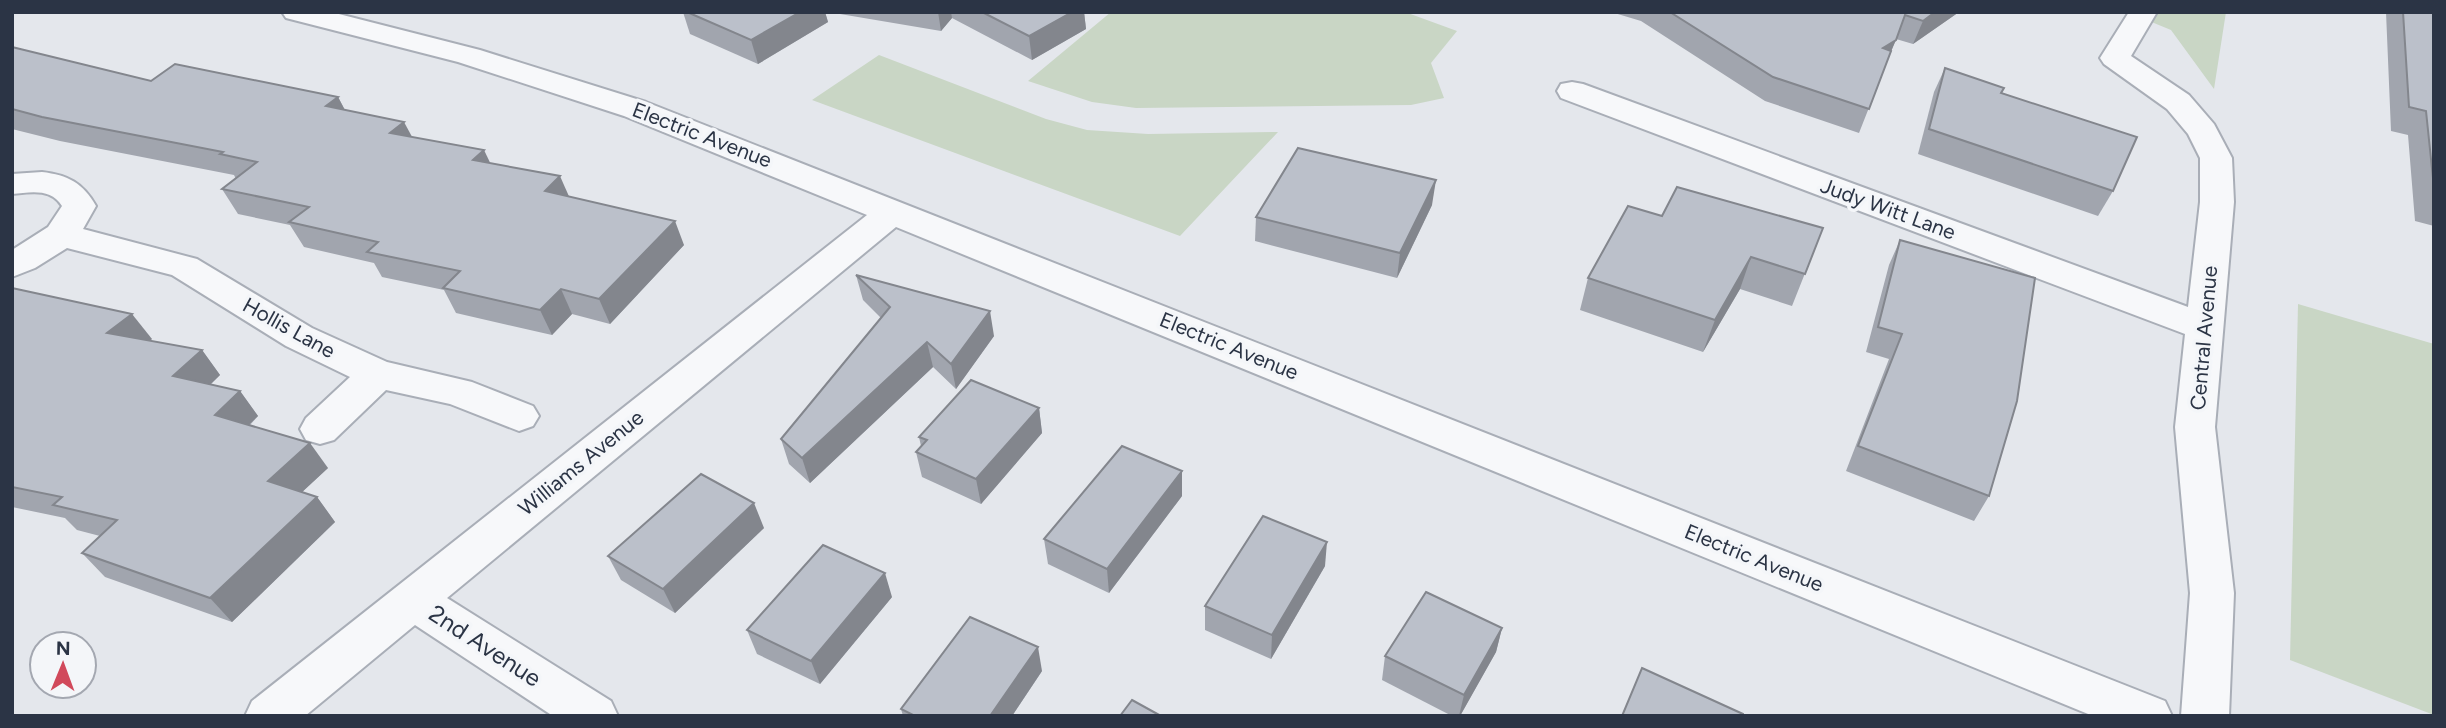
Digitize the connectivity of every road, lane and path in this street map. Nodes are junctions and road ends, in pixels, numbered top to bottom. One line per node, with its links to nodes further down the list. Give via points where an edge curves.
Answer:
1 (296, 12): 5 (street, Electric Avenue, via 480,59 622,104)
2 (2143, 12): 8 (street, Central Avenue, via 2115,58 2178,102 2203,131 2216,158 2217,202)
3 (1572, 91): 8 (street, Judy Witt Lane)
4 (12, 184): 6 (street, via 47,182 64,186 75,195 79,206)
5 (894, 211): 12 (street, Williams Avenue); 15 (street, Electric Avenue)
6 (61, 235): 7 (street); 9 (street, Hollis Lane, via 184,267 299,337)
7 (12, 265)
8 (2204, 327): 16 (street, Central Avenue, via 2195,427 2212,593)
9 (378, 374): 10 (street, Hollis Lane, via 458,392); 11 (street)
10 (519, 416)
11 (320, 429)
12 (412, 599): 13 (street, Williams Avenue); 14 (street, 2nd Avenue)
13 (269, 716)
14 (594, 716)
15 (2148, 716)
16 (2205, 716)

